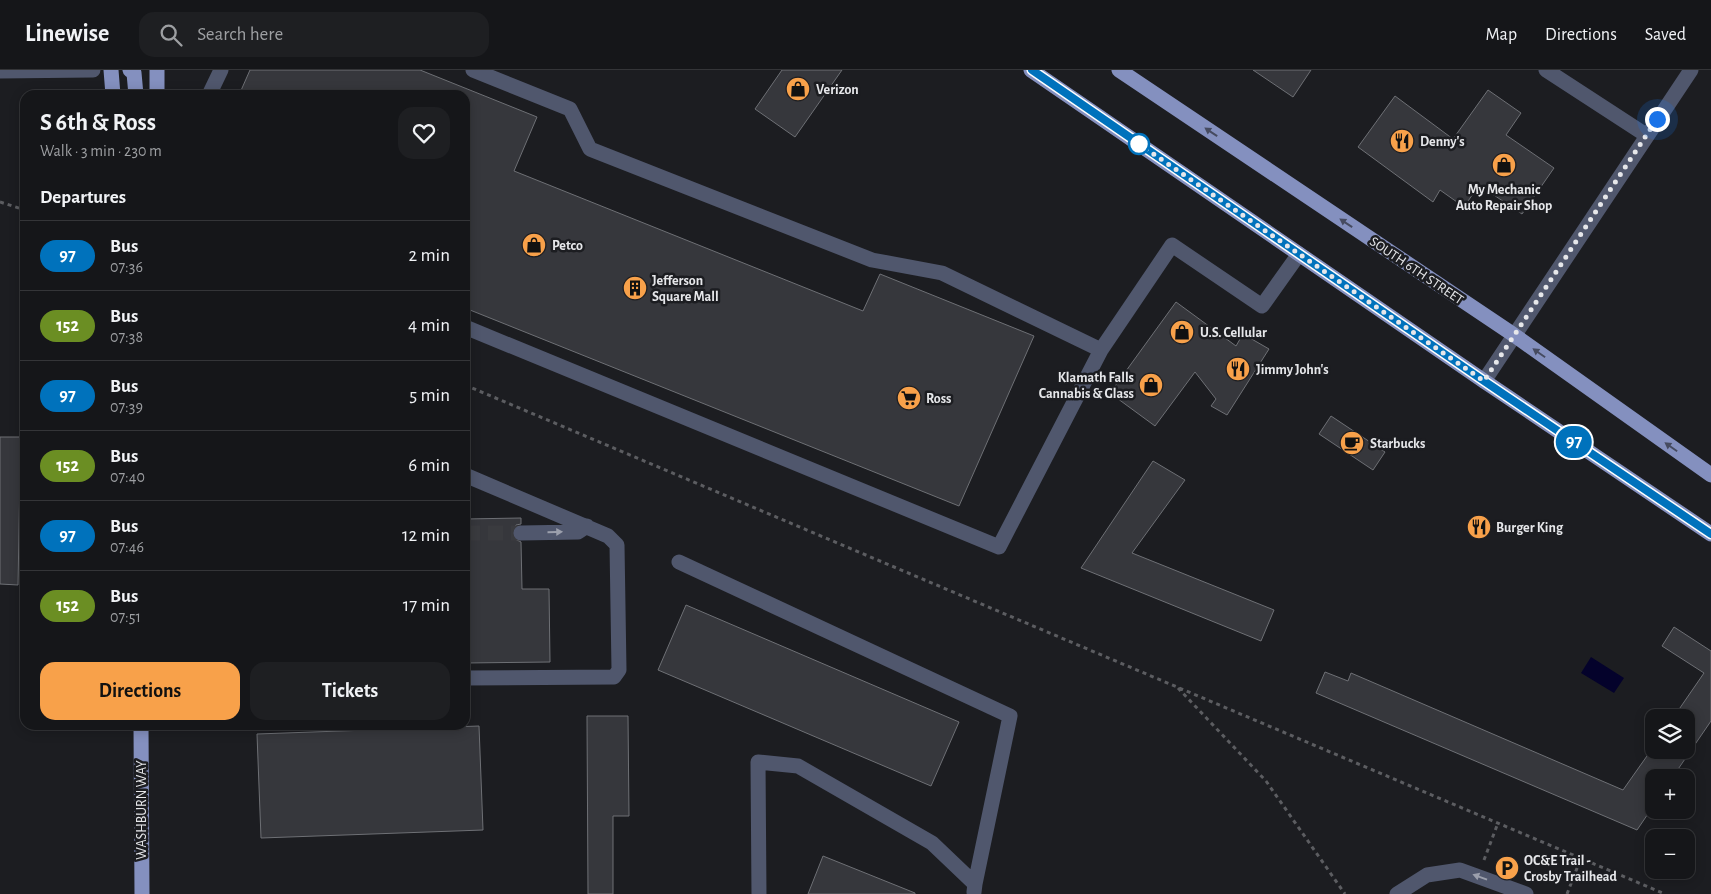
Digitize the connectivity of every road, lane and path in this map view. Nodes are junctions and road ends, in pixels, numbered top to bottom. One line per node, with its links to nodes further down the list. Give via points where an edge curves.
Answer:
1 (93, 70): 11 (street)
2 (111, 70): 12 (main road)
3 (130, 70): 13 (main road, via 134,73)
4 (157, 70): 14 (main road)
5 (221, 70): 15 (street)
6 (473, 70): 22 (street, via 570,109 590,149 872,260 942,273)
7 (1032, 70): 19 (main road)
8 (1119, 70): 21 (main road, SOUTH 6TH STREET, one-way to 8)
9 (1546, 70): 16 (street)
10 (1691, 70): 16 (street)
11 (0, 71)
12 (113, 90)
13 (136, 90)
14 (157, 90)
15 (211, 90)
16 (1646, 136): 21 (street)
17 (0, 202): 18 (path)
18 (20, 208)
19 (1299, 254): 22 (street, via 1262,306 1172,245); 23 (main road)
20 (470, 329): 22 (street, via 1000,547)
21 (1514, 335): 23 (street); 25 (main road, SOUTH 6TH STREET, one-way to 21)
22 (1100, 350)
23 (1484, 381): 29 (main road)
24 (470, 387): 32 (path)
25 (1711, 475)
26 (470, 477): 27 (street)
27 (587, 526): 28 (street, one-way to 27, via 578,532); 31 (street, via 608,536 617,545 619,670 614,677)
28 (521, 533)
29 (1711, 534)
30 (679, 562): 37 (street, via 1010,716)
31 (470, 678)
32 (1176, 686): 34 (path); 40 (path, via 1266,780)
33 (141, 730): 38 (main road, WASHBURN WAY)
34 (1498, 823): 35 (path); 36 (path)
35 (1581, 858): 43 (path); 44 (path)
36 (1477, 876): 41 (street, via 1460,870 1427,874); 42 (street, one-way to 36)
37 (974, 889): 39 (street, via 932,843 798,766 758,762)
38 (142, 894)
39 (759, 894)
40 (1345, 894)
41 (1397, 894)
42 (1526, 894)
43 (1567, 894)
44 (1665, 894)

